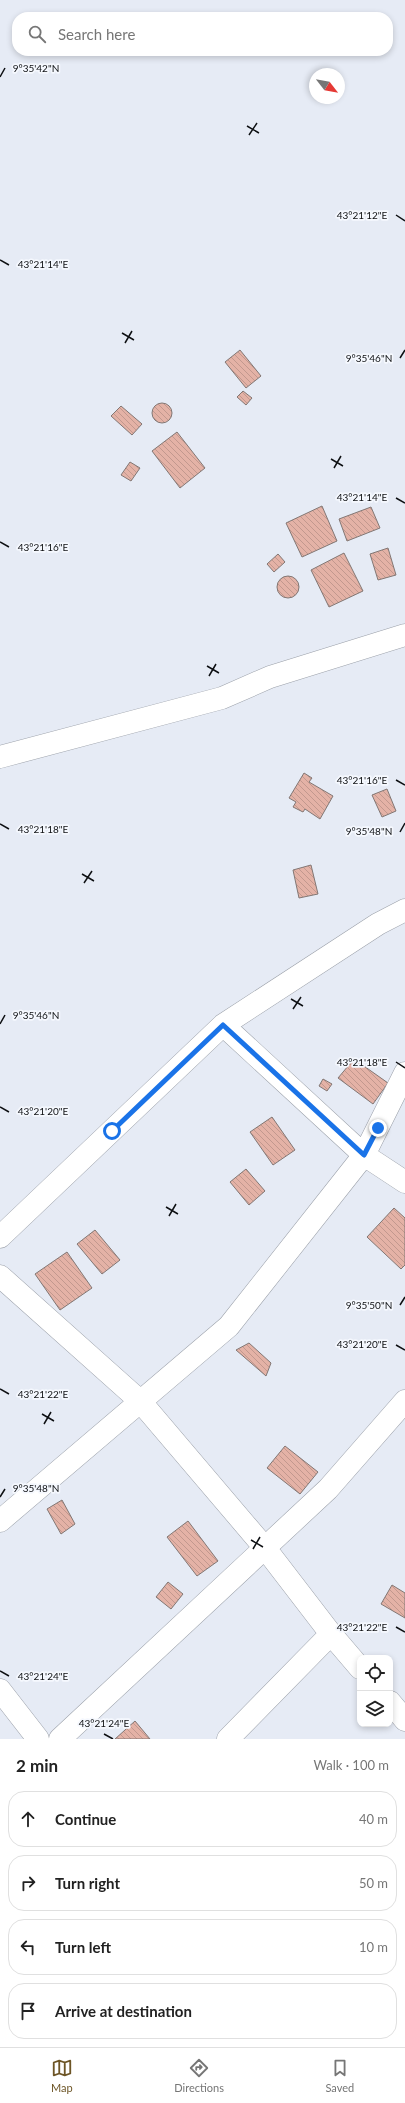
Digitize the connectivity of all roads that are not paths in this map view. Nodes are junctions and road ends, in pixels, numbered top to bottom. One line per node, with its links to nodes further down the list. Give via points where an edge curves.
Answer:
1 (405, 635): 2 (street, via 270,677 222,698)
2 (0, 757)
3 (405, 910): 4 (street, via 378,924)
4 (223, 1025): 6 (street); 8 (street)
5 (405, 1073): 6 (street)
6 (364, 1155): 7 (street); 10 (street, via 228,1326)
7 (405, 1182)
8 (0, 1237)
9 (0, 1276): 10 (street)
10 (140, 1401): 12 (street); 13 (street)
11 (405, 1401): 13 (street, via 328,1489)
12 (0, 1521)
13 (265, 1548): 14 (street); 20 (street)
14 (331, 1634): 15 (street); 21 (street)
15 (357, 1664)
16 (0, 1690): 19 (street)
17 (393, 1706): 18 (street)
18 (405, 1720)
19 (38, 1739)
20 (60, 1739)
21 (228, 1739)

